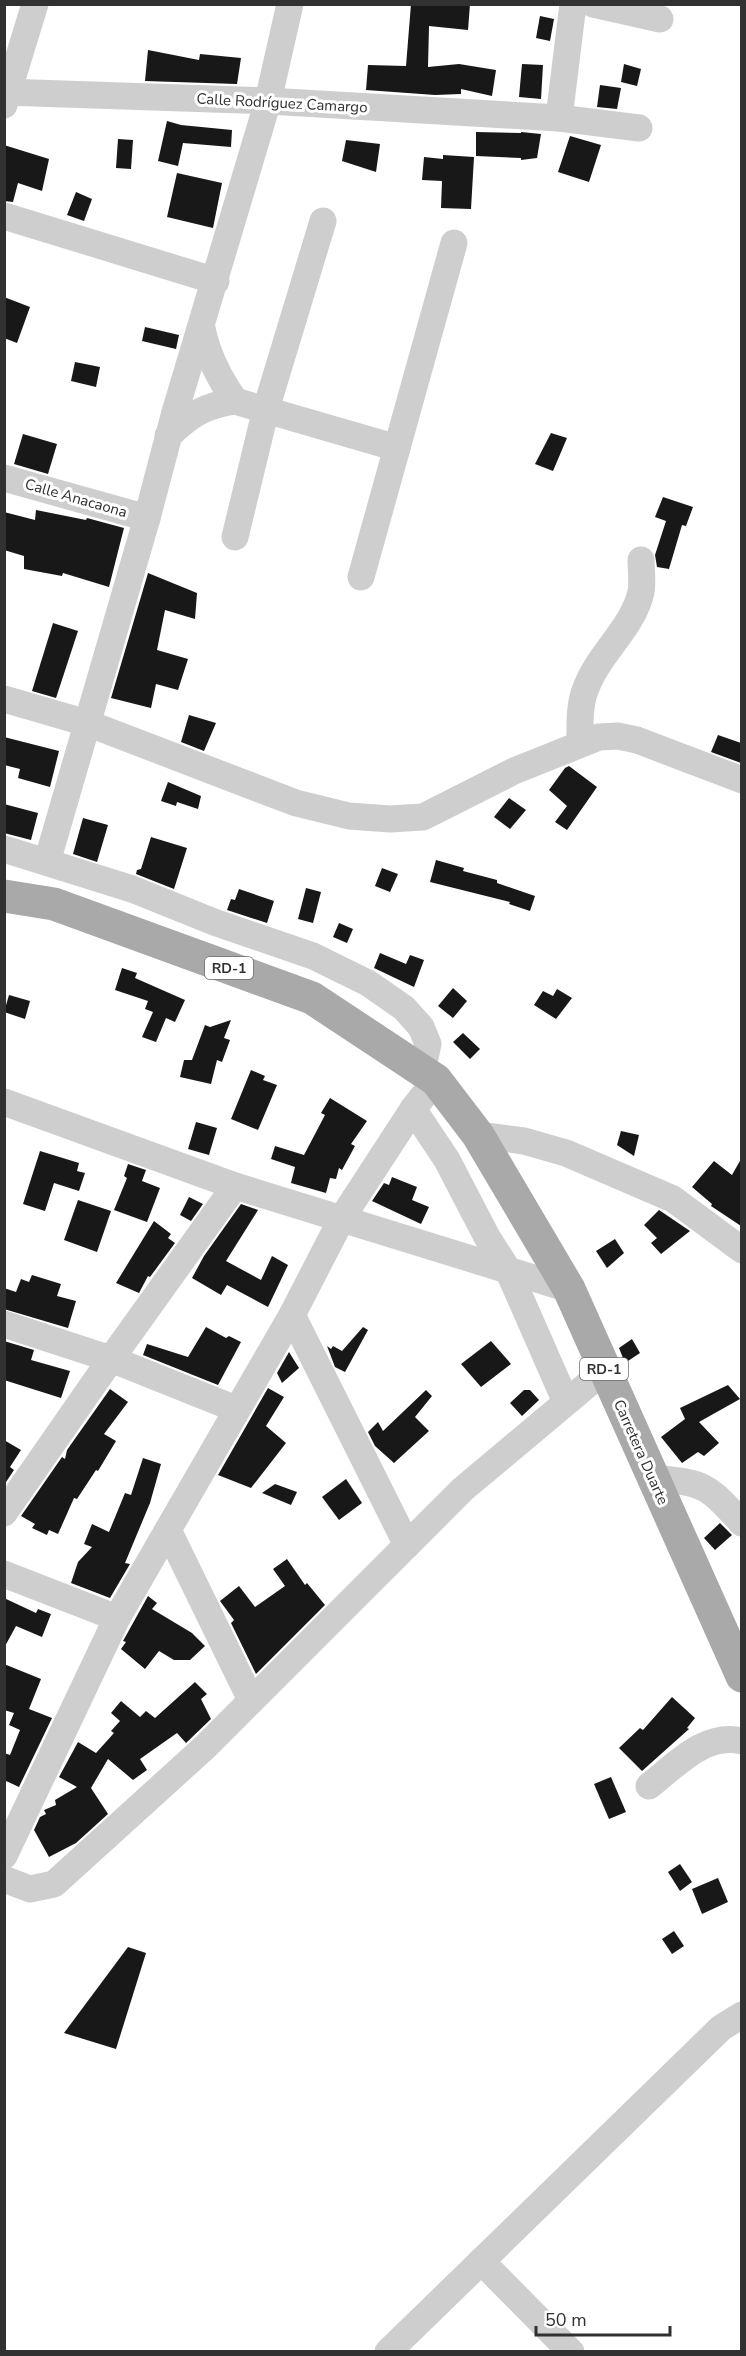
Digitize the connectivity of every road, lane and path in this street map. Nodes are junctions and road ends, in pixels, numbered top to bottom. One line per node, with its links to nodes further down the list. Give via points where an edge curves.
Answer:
1 (35, 4): 6 (street)
2 (290, 4): 7 (street)
3 (573, 4): 8 (street)
4 (594, 4): 5 (street)
5 (660, 19)
6 (6, 97): 7 (street, Calle Rodríguez Camargo)
7 (268, 101): 8 (street, Calle Rodríguez Camargo); 13 (street)
8 (559, 118): 9 (street, Calle Rodríguez Camargo)
9 (639, 128)
10 (4, 216): 13 (street)
11 (323, 221): 16 (street)
12 (454, 243): 18 (street)
13 (216, 281): 14 (street)
14 (202, 328): 15 (street, via 216,371); 17 (street)
15 (235, 400): 16 (street); 17 (street, via 199,410)
16 (266, 409): 18 (street); 21 (street)
17 (168, 436): 20 (street)
18 (397, 448): 23 (street)
19 (4, 478): 20 (street, Calle Anacaona)
20 (147, 518): 25 (street)
21 (235, 537)
22 (641, 560): 26 (street, via 641,591 633,613 598,662 585,689)
23 (361, 577)
24 (4, 699): 25 (street)
25 (87, 723): 26 (street, via 296,803 349,816 390,819 423,817); 29 (street)
26 (580, 743): 27 (street, via 618,736 637,740)
27 (741, 780)
28 (4, 849): 29 (street)
29 (47, 862): 31 (street, via 313,956 368,984 404,1008 421,1027 428,1044)
30 (4, 896): 31 (main road, RD-1, via 54,904 312,998)
31 (429, 1076): 33 (street); 34 (main road, Carretera Duarte / RD-1)
32 (4, 1102): 35 (street)
33 (413, 1109): 36 (street); 38 (street, via 447,1160)
34 (478, 1135): 37 (street, via 524,1141 566,1153 673,1198); 39 (main road, Carretera Duarte / RD-1)
35 (235, 1186): 36 (street); 42 (street)
36 (342, 1218): 38 (street); 40 (street)
37 (741, 1250)
38 (508, 1270): 39 (street); 44 (street)
39 (569, 1289): 43 (main road, Carretera Duarte / RD-1)
40 (292, 1315): 45 (street); 50 (street)
41 (4, 1324): 42 (street)
42 (111, 1359): 45 (street); 47 (street)
43 (604, 1370): 44 (street); 46 (main road, Carretera Duarte / RD-1)
44 (566, 1402): 50 (street, via 463,1489)
45 (236, 1409): 49 (street)
46 (652, 1478): 48 (street, via 698,1484 715,1495); 53 (main road, Carretera Duarte / RD-1)
47 (4, 1513)
48 (741, 1523)
49 (168, 1530): 52 (street); 54 (street)
50 (407, 1545): 54 (street)
51 (4, 1574): 52 (street)
52 (117, 1618): 57 (street)
53 (741, 1676)
54 (251, 1700): 58 (street, via 54,1884 30,1889)
55 (741, 1741): 56 (street, via 729,1738 704,1743)
56 (649, 1786)
57 (4, 1856)
58 (4, 1879)
59 (741, 2015): 60 (street, via 721,2028)
60 (482, 2260): 61 (street); 62 (street)
61 (388, 2352)
62 (571, 2352)

